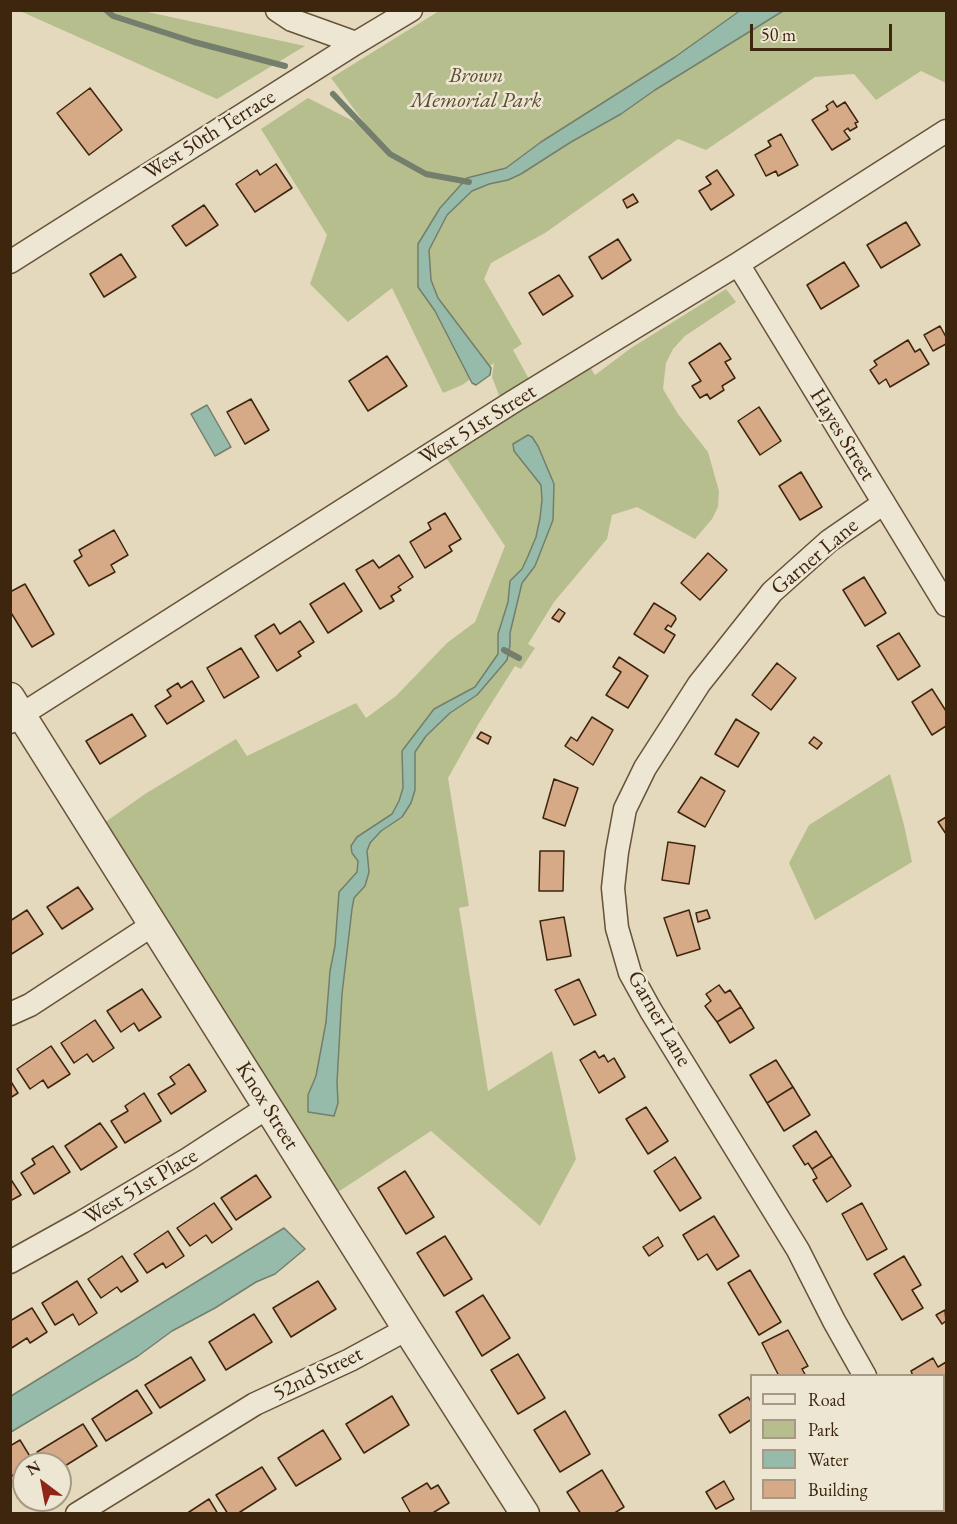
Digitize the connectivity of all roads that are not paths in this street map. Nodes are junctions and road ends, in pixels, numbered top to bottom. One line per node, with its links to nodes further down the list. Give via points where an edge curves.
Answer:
1 (277, 10): 3 (street, via 292,20)
2 (411, 10): 3 (street, West 50th Terrace)
3 (356, 43): 5 (street, West 50th Terrace)
4 (946, 131): 6 (street, West 51st Street)
5 (10, 261)
6 (738, 264): 7 (street, Hayes Street); 9 (street, West 51st Street)
7 (884, 503): 8 (street, Hayes Street); 15 (street, Garner Lane, via 829,541 772,592 699,684 645,768 625,809 613,888 630,973 792,1240)
8 (946, 605)
9 (14, 711): 10 (street, Knox Street)
10 (154, 924): 11 (street); 12 (street, Knox Street)
11 (10, 1014)
12 (268, 1107): 13 (street, West 51st Place, via 188,1159); 14 (street, Knox Street)
13 (10, 1262)
14 (407, 1329): 16 (street, 52nd Street, via 255,1404); 17 (street, Knox Street)
15 (865, 1374)
16 (77, 1514)
17 (525, 1514)

